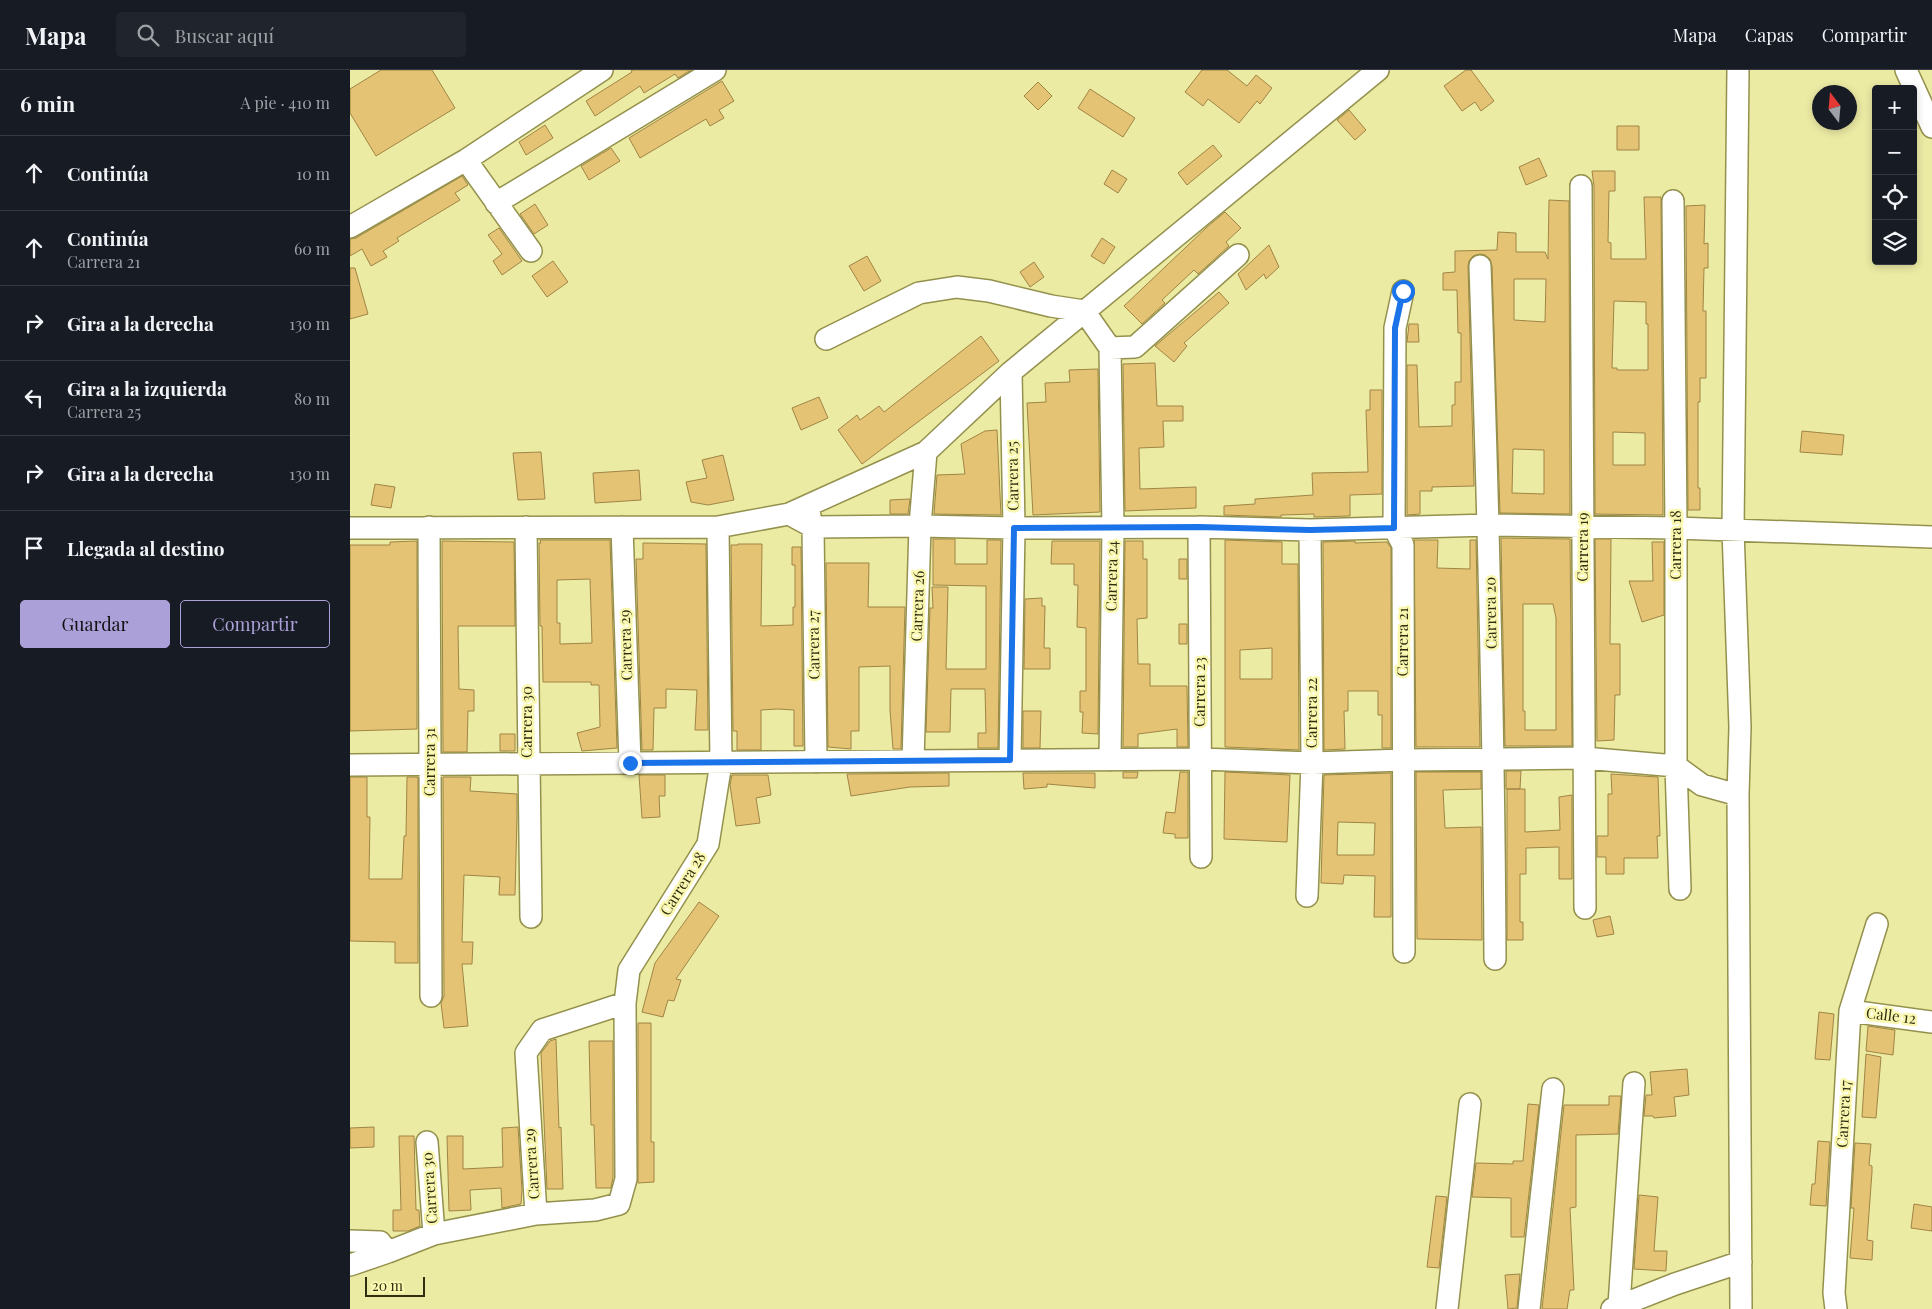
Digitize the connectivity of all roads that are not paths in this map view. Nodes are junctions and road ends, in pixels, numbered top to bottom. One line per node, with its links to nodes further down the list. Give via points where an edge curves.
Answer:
1 (602, 70): 8 (street)
2 (715, 70): 11 (street)
3 (1378, 70): 17 (street)
4 (1738, 70): 39 (street)
5 (1906, 70): 6 (street)
6 (1923, 88): 7 (street)
7 (1932, 127)
8 (466, 160): 11 (street); 12 (street)
9 (1581, 186): 36 (street, Carrera 19)
10 (1673, 201): 37 (street, Carrera 18)
11 (496, 203): 13 (street)
12 (350, 227)
13 (531, 251)
14 (1238, 255): 19 (street, via 1135,347)
15 (1480, 266): 24 (street, Carrera 20)
16 (1403, 291): 35 (street, Carrera 21, via 1395,333)
17 (1084, 310): 18 (street, via 957,287 920,293); 19 (street); 20 (street)
18 (826, 339)
19 (1110, 348): 34 (street, Carrera 24)
20 (1011, 372): 21 (street); 33 (street, Carrera 25)
21 (926, 452): 22 (street); 25 (street, Carrera 26)
22 (812, 503): 23 (street); 30 (street, Carrera 27)
23 (789, 514): 29 (street); 30 (street)
24 (1489, 525): 35 (street); 36 (street); 41 (street, Carrera 20)
25 (920, 526): 30 (street); 33 (street); 47 (street, Carrera 26)
26 (429, 527): 27 (street); 32 (street); 52 (street, Carrera 31)
27 (526, 527): 28 (street); 53 (street, Carrera 30)
28 (622, 527): 29 (street); 50 (street, Carrera 29)
29 (718, 527): 48 (street, Carrera 28)
30 (812, 527): 49 (street, Carrera 27)
31 (1199, 527): 34 (street); 38 (street); 43 (street, Carrera 23)
32 (350, 528)
33 (1014, 528): 34 (street); 44 (street, Carrera 25)
34 (1113, 528): 45 (street, Carrera 24)
35 (1394, 528): 38 (street); 46 (street, Carrera 21, via 1403,545)
36 (1582, 528): 37 (street); 42 (street, Carrera 19)
37 (1676, 528): 39 (street); 55 (street, Carrera 18)
38 (1310, 530): 51 (street, Carrera 22)
39 (1733, 530): 40 (street); 56 (street, via 1740,727)
40 (1932, 537)
41 (1494, 758): 42 (street); 46 (street); 64 (street, Carrera 20)
42 (1584, 758): 55 (street); 60 (street, Carrera 19)
43 (1200, 759): 45 (street); 51 (street); 57 (street, Carrera 23)
44 (1010, 760): 45 (street); 47 (street)
45 (1110, 760)
46 (1404, 760): 51 (street); 63 (street, Carrera 21)
47 (914, 761): 49 (street)
48 (721, 762): 49 (street); 50 (street); 66 (street, Carrera 28, via 708,844 629,970)
49 (816, 762)
50 (630, 763): 53 (street)
51 (1312, 763): 59 (street, Carrera 22)
52 (430, 764): 53 (street); 54 (street); 65 (street, Carrera 31)
53 (527, 764): 61 (street, Carrera 30)
54 (350, 765)
55 (1676, 766): 56 (street, via 1702,785); 58 (street, Carrera 18)
56 (1738, 795): 77 (street)
57 (1201, 857)
58 (1680, 889)
59 (1307, 896)
60 (1585, 908)
61 (530, 917)
62 (1877, 924): 67 (street, Carrera 17)
63 (1404, 952)
64 (1495, 960)
65 (431, 996)
66 (626, 1003): 73 (street, Carrera 29, via 542,1030 526,1053); 73 (street, Carrera 28, via 626,1179 619,1204 595,1210)
67 (1850, 1011): 68 (street, Calle 12); 83 (street, Carrera 17, via 1834,1293)
68 (1932, 1022)
69 (1634, 1083): 79 (street)
70 (1553, 1089): 81 (street)
71 (1470, 1104): 80 (street)
72 (426, 1142): 74 (street, Carrera 30)
73 (536, 1214): 74 (street)
74 (434, 1234): 76 (street)
75 (350, 1241): 76 (street, via 380,1242)
76 (388, 1252): 78 (street)
77 (1741, 1262): 79 (street); 82 (street)
78 (350, 1265)
79 (1616, 1307)
80 (1447, 1309)
81 (1529, 1309)
82 (1741, 1309)
83 (1836, 1309)

